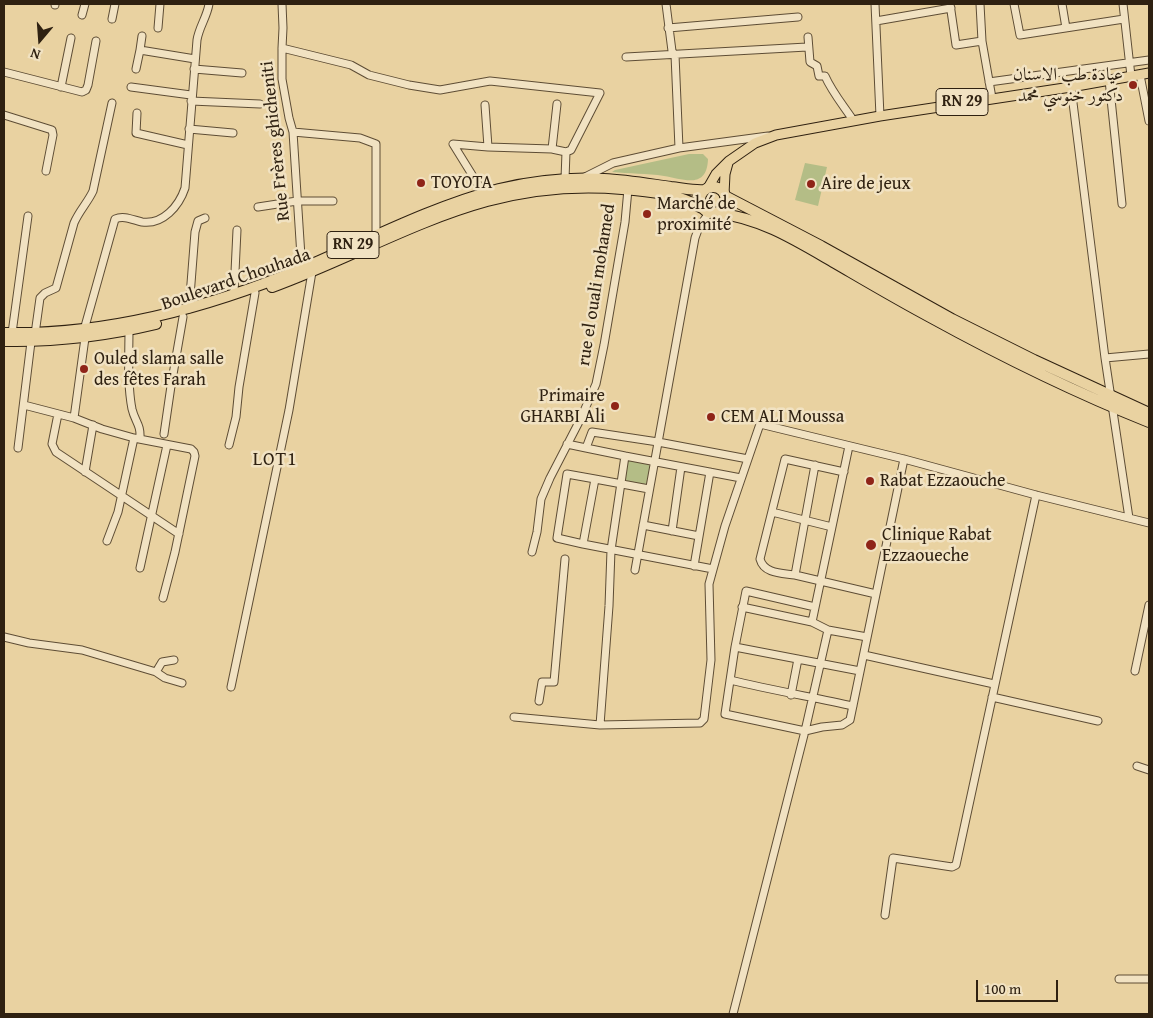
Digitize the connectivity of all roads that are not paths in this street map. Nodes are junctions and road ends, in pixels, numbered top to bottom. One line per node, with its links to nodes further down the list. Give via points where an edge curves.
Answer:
1 (85, 4): 13 (street)
2 (115, 4): 15 (street)
3 (160, 4): 18 (street)
4 (209, 4): 31 (street, via 198,32)
5 (282, 4): 27 (street, Rue Frères ghicheniti)
6 (666, 4): 19 (street)
7 (875, 4): 17 (street)
8 (980, 4): 25 (street)
9 (1014, 4): 20 (street, via 1020,35)
10 (1062, 4): 20 (street)
11 (1123, 4): 16 (street)
12 (951, 6): 17 (street); 25 (street, via 956,45)
13 (82, 15)
14 (798, 16): 19 (street)
15 (112, 19)
16 (1124, 19): 20 (street); 33 (street)
17 (876, 21): 52 (street)
18 (158, 28)
19 (668, 28): 29 (street)
20 (1066, 28)
21 (142, 36): 28 (street)
22 (808, 37): 26 (street)
23 (70, 38): 41 (street)
24 (96, 41): 41 (street, via 86,90 77,92)
25 (982, 41): 40 (street)
26 (807, 47): 29 (street); 53 (street, via 810,62 817,66 819,76 825,76)
27 (282, 48): 56 (street, Rue Frères ghicheniti, via 282,79); 63 (street, via 351,65 370,75 440,90 490,81 600,93 571,150)
28 (140, 50): 31 (street); 34 (street)
29 (675, 55): 30 (street); 61 (street)
30 (626, 57)
31 (195, 59): 35 (street)
32 (1149, 60): 33 (street)
33 (1129, 63): 38 (street); 40 (street)
34 (136, 69)
35 (194, 69): 37 (street); 44 (street)
36 (4, 72): 41 (street)
37 (242, 73)
38 (1140, 74): 39 (main road, RN 29); 54 (street)
39 (1109, 80): 43 (main road, RN 29); 74 (street)
40 (989, 82): 45 (street)
41 (61, 87)
42 (131, 87): 44 (street)
43 (1071, 87): 45 (main road, RN 29); 91 (street)
44 (191, 98): 47 (street); 55 (street)
45 (992, 98): 52 (main road, RN 29)
46 (112, 102): 88 (street, via 93,191 74,223 56,288 40,298)
47 (260, 104)
48 (485, 104): 60 (street)
49 (557, 104): 62 (street)
50 (137, 113): 59 (street, via 136,133)
51 (4, 115): 65 (street, via 52,130 54,135)
52 (880, 116): 53 (main road, RN 29)
53 (853, 120): 58 (main road, RN 29)
54 (1149, 120)
55 (189, 129): 57 (street); 59 (street)
56 (293, 132): 72 (street, Rue Frères ghicheniti); 80 (street, via 360,138 376,144)
57 (233, 133)
58 (776, 135): 61 (street); 64 (main road, RN 29, via 755,143)
59 (188, 145): 87 (street, via 184,188 177,205 153,222 115,219)
60 (488, 147): 62 (street); 70 (street, via 453,144)
61 (679, 148): 67 (street, via 613,163)
62 (552, 149): 63 (street)
63 (566, 152): 66 (street)
64 (729, 160): 69 (main road); 71 (main road)
65 (46, 171)
66 (565, 179): 67 (highway, RN 29); 70 (highway, RN 29)
67 (582, 179): 69 (highway, RN 29)
68 (628, 189): 76 (highway, Boulevard Chouhada / RN 29, via 668,194); 81 (highway, Boulevard Chouhada / RN 29, via 565,187 487,201); 103 (street, rue el ouali mohamed, via 596,384)
69 (707, 189): 71 (highway, via 716,188); 76 (highway, via 700,197)
70 (484, 194): 80 (highway, RN 29)
71 (724, 195): 76 (highway, via 725,204); 92 (highway, via 952,319)
72 (297, 201): 73 (street); 75 (street); 81 (street, Rue Frères ghicheniti)
73 (333, 201)
74 (1122, 204)
75 (258, 207)
76 (709, 211): 94 (highway, RN 29, via 770,226 1011,360); 102 (street, via 695,238)
77 (28, 216): 86 (street)
78 (204, 218): 84 (street, via 198,221 195,232)
79 (237, 230): 83 (street)
80 (376, 235): 81 (highway, RN 29)
81 (305, 272): 82 (highway, Boulevard Chouhada / RN 29); 83 (highway, RN 29); 168 (street, Rue Frères ghicheniti, via 289,410)
82 (255, 293): 84 (highway, Boulevard Chouhada / RN 29); 105 (street)
83 (234, 294): 84 (highway, RN 29)
84 (186, 313): 85 (highway, Boulevard Chouhada / RN 29); 87 (highway, RN 29); 100 (street)
85 (129, 330): 87 (highway, Boulevard Chouhada / RN 29); 101 (street, via 132,411 140,430)
86 (8, 333): 88 (highway, RN 29)
87 (85, 334): 88 (highway, RN 29); 97 (street)
88 (33, 338): 89 (highway, RN 29); 93 (street)
89 (4, 341)
90 (1149, 354): 91 (street)
91 (1105, 358): 92 (street)
92 (1111, 395): 94 (street); 95 (highway)
93 (24, 405): 96 (street); 107 (street)
94 (1114, 407): 98 (highway, RN 29); 128 (street)
95 (1149, 412)
96 (58, 414): 97 (street); 115 (street, via 53,449)
97 (74, 418): 99 (street)
98 (1149, 422)
99 (93, 425): 101 (street); 115 (street)
100 (164, 434)
101 (137, 438): 104 (street); 125 (street)
102 (658, 442): 108 (street, via 592,432); 111 (street); 112 (street)
103 (567, 444): 108 (street); 116 (street, rue el ouali mohamed)
104 (167, 445): 127 (street); 134 (street, via 194,452)
105 (230, 445)
106 (849, 446): 110 (street); 111 (street, via 760,424); 118 (street)
107 (18, 448)
108 (586, 448): 109 (street)
109 (625, 456): 112 (street); 122 (street)
110 (904, 459): 124 (street); 148 (street)
111 (748, 460): 120 (street)
112 (654, 462): 114 (street); 123 (street)
113 (815, 465): 118 (street); 126 (street, via 785,459); 129 (street)
114 (681, 467): 117 (street); 133 (street)
115 (85, 472): 125 (street)
116 (553, 472): 119 (street); 139 (street, rue el ouali mohamed, via 541,499)
117 (710, 472): 120 (street); 135 (street)
118 (844, 472): 132 (street)
119 (567, 474): 121 (street); 137 (street, via 557,538)
120 (741, 478): 144 (street)
121 (595, 479): 122 (street); 137 (street)
122 (622, 484): 123 (street); 138 (street)
123 (649, 490): 131 (street)
124 (1036, 495): 128 (street); 167 (street)
125 (121, 496): 127 (street); 136 (street)
126 (772, 512): 129 (street); 146 (street, via 760,559 762,566 767,570)
127 (152, 517): 134 (street); 143 (street)
128 (1129, 518): 130 (street)
129 (804, 520): 132 (street); 146 (street)
130 (1149, 523)
131 (643, 525): 133 (street); 140 (street)
132 (832, 527): 147 (street)
133 (672, 531): 135 (street)
134 (179, 534): 149 (street)
135 (699, 536): 142 (street)
136 (107, 541)
137 (583, 544): 138 (street)
138 (611, 550): 140 (street); 176 (street)
139 (532, 552)
140 (638, 556): 142 (street); 145 (street)
141 (564, 560): 172 (street, via 554,682 542,682)
142 (694, 566): 144 (street)
143 (140, 568)
144 (713, 569): 176 (street, via 709,591 711,660 704,719 700,723)
145 (635, 570)
146 (795, 575): 147 (street)
147 (821, 582): 148 (street); 152 (street)
148 (876, 594): 156 (street)
149 (163, 598)
150 (1149, 605): 163 (street)
151 (742, 607): 152 (street, via 746,591); 153 (street); 157 (street)
152 (815, 607): 153 (street)
153 (812, 622): 154 (street)
154 (828, 630): 156 (street); 161 (street)
155 (4, 637): 164 (street, via 82,650)
156 (867, 637): 158 (street)
157 (735, 647): 159 (street); 165 (street)
158 (864, 654): 162 (street); 167 (street)
159 (798, 659): 161 (street); 169 (street)
160 (174, 660): 164 (street, via 162,662)
161 (819, 662): 162 (street); 170 (street)
162 (860, 671): 173 (street)
163 (1136, 671)
164 (156, 672): 166 (street)
165 (730, 680): 169 (street); 177 (street, via 725,714)
166 (182, 683)
167 (994, 684): 171 (street)
168 (231, 687)
169 (791, 695): 170 (street)
170 (812, 697): 173 (street); 177 (street)
171 (992, 697): 175 (street); 180 (street, via 956,865 893,858)
172 (539, 701)
173 (853, 706): 177 (street, via 850,720 842,725)
174 (514, 717): 176 (street)
175 (1098, 721)
176 (600, 725)
177 (805, 732): 183 (street)
178 (1137, 766): 179 (street)
179 (1149, 770)
180 (885, 915)
181 (1119, 979): 182 (street)
182 (1149, 979)
183 (733, 1014)

